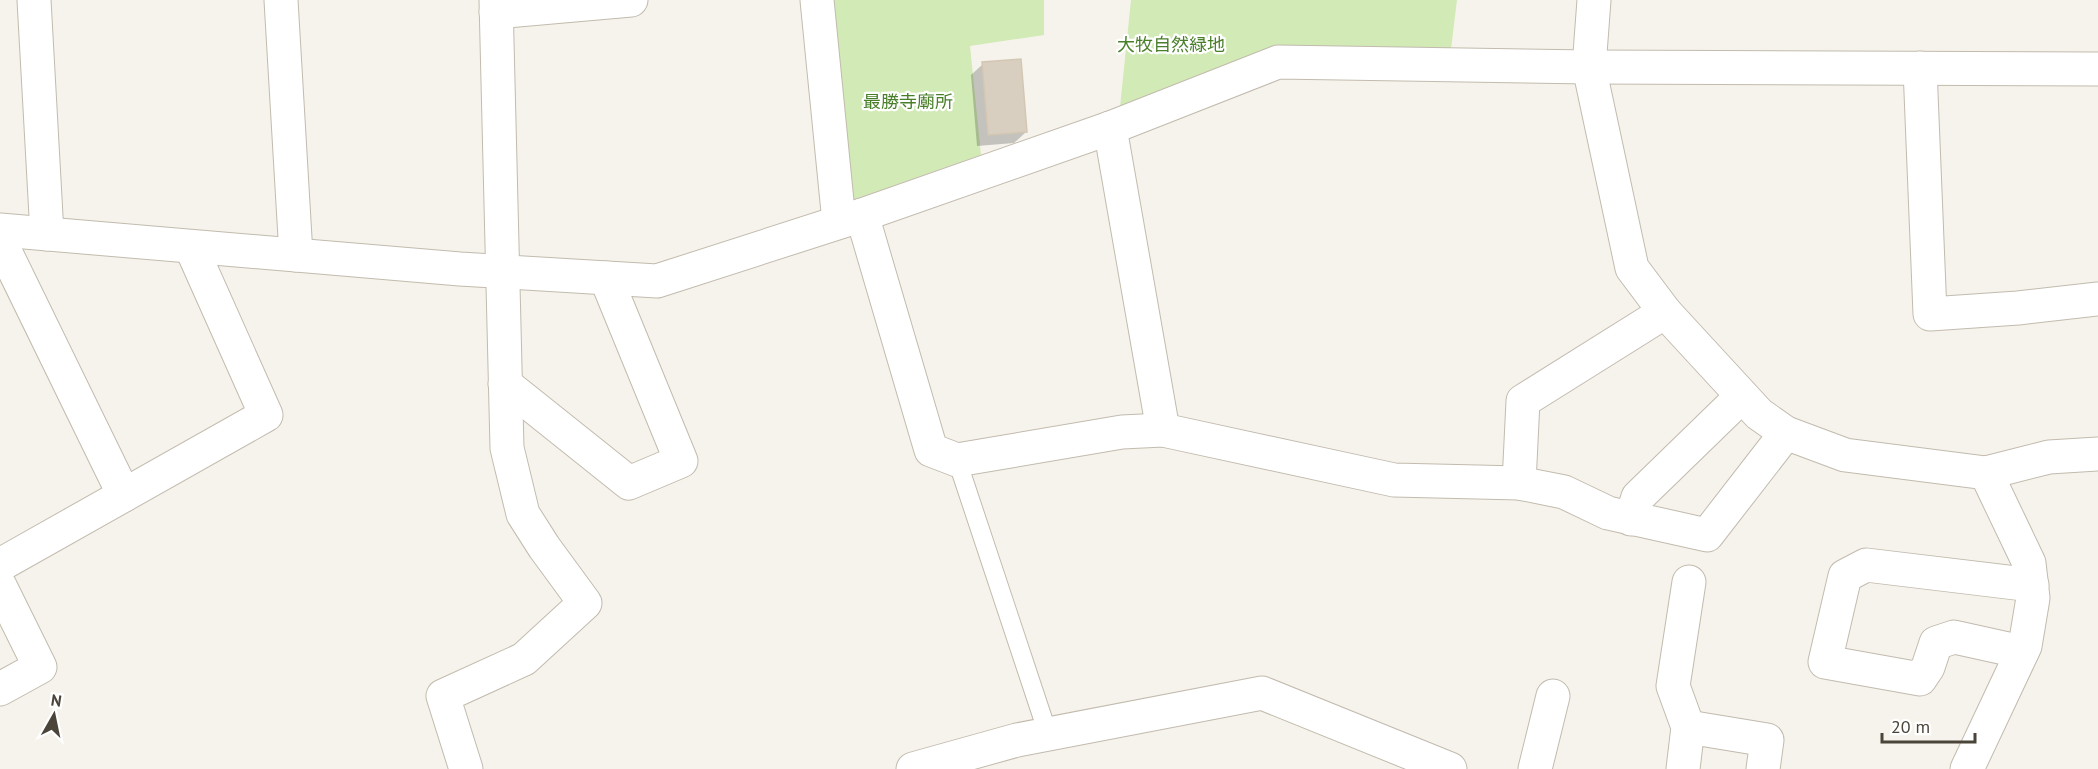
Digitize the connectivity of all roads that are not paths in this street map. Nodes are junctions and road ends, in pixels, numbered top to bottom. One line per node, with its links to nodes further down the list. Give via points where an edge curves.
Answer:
1 (34, 0): 13 (street)
2 (281, 0): 16 (street)
3 (631, 0): 6 (street)
4 (817, 0): 11 (street)
5 (1594, 0): 7 (street)
6 (496, 6): 17 (street)
7 (1589, 67): 8 (street); 10 (street, via 1278,62); 20 (street, via 1632,268)
8 (1920, 68): 9 (street); 19 (street, via 1930,314)
9 (2098, 69)
10 (1110, 128): 11 (street); 23 (street)
11 (851, 219): 18 (street, via 657,281); 26 (street, via 930,450)
12 (0, 231): 13 (street)
13 (47, 234): 15 (street)
14 (0, 241): 29 (street)
15 (191, 246): 16 (street); 29 (street, via 266,415)
16 (296, 255): 17 (street)
17 (504, 272): 18 (street); 21 (street)
18 (606, 278): 21 (street, via 681,461 629,483)
19 (2098, 299)
20 (1665, 312): 22 (street); 28 (street, via 1523,401)
21 (506, 384): 40 (street, via 507,448 523,514 585,603 524,659 443,696)
22 (1742, 396): 24 (street); 30 (street, via 1638,497)
23 (1162, 430): 26 (street, via 1122,432); 28 (street, via 1394,480)
24 (1786, 433): 27 (street, via 1845,455); 30 (street, via 1707,536)
25 (2098, 454): 27 (street, via 2049,457)
26 (957, 460): 39 (lane)
27 (1986, 473): 33 (street, via 2029,563)
28 (1519, 483): 30 (street, via 1564,492 1608,513)
29 (124, 495): 31 (street)
30 (1631, 519)
31 (0, 565)
32 (1689, 582): 38 (street, via 1673,686)
33 (2032, 585): 35 (street); 35 (street, via 1866,565 1845,576 1825,662 1920,679 1936,643 1954,637)
34 (0, 586): 36 (street, via 40,667)
35 (2022, 652): 46 (street)
36 (0, 689)
37 (1553, 696): 43 (street)
38 (1688, 727): 44 (street); 45 (street, via 1767,740)
39 (1048, 734): 41 (street); 42 (street, via 1262,693)
40 (466, 769)
41 (913, 769)
42 (1450, 769)
43 (1534, 769)
44 (1683, 769)
45 (1763, 769)
46 (1967, 769)

